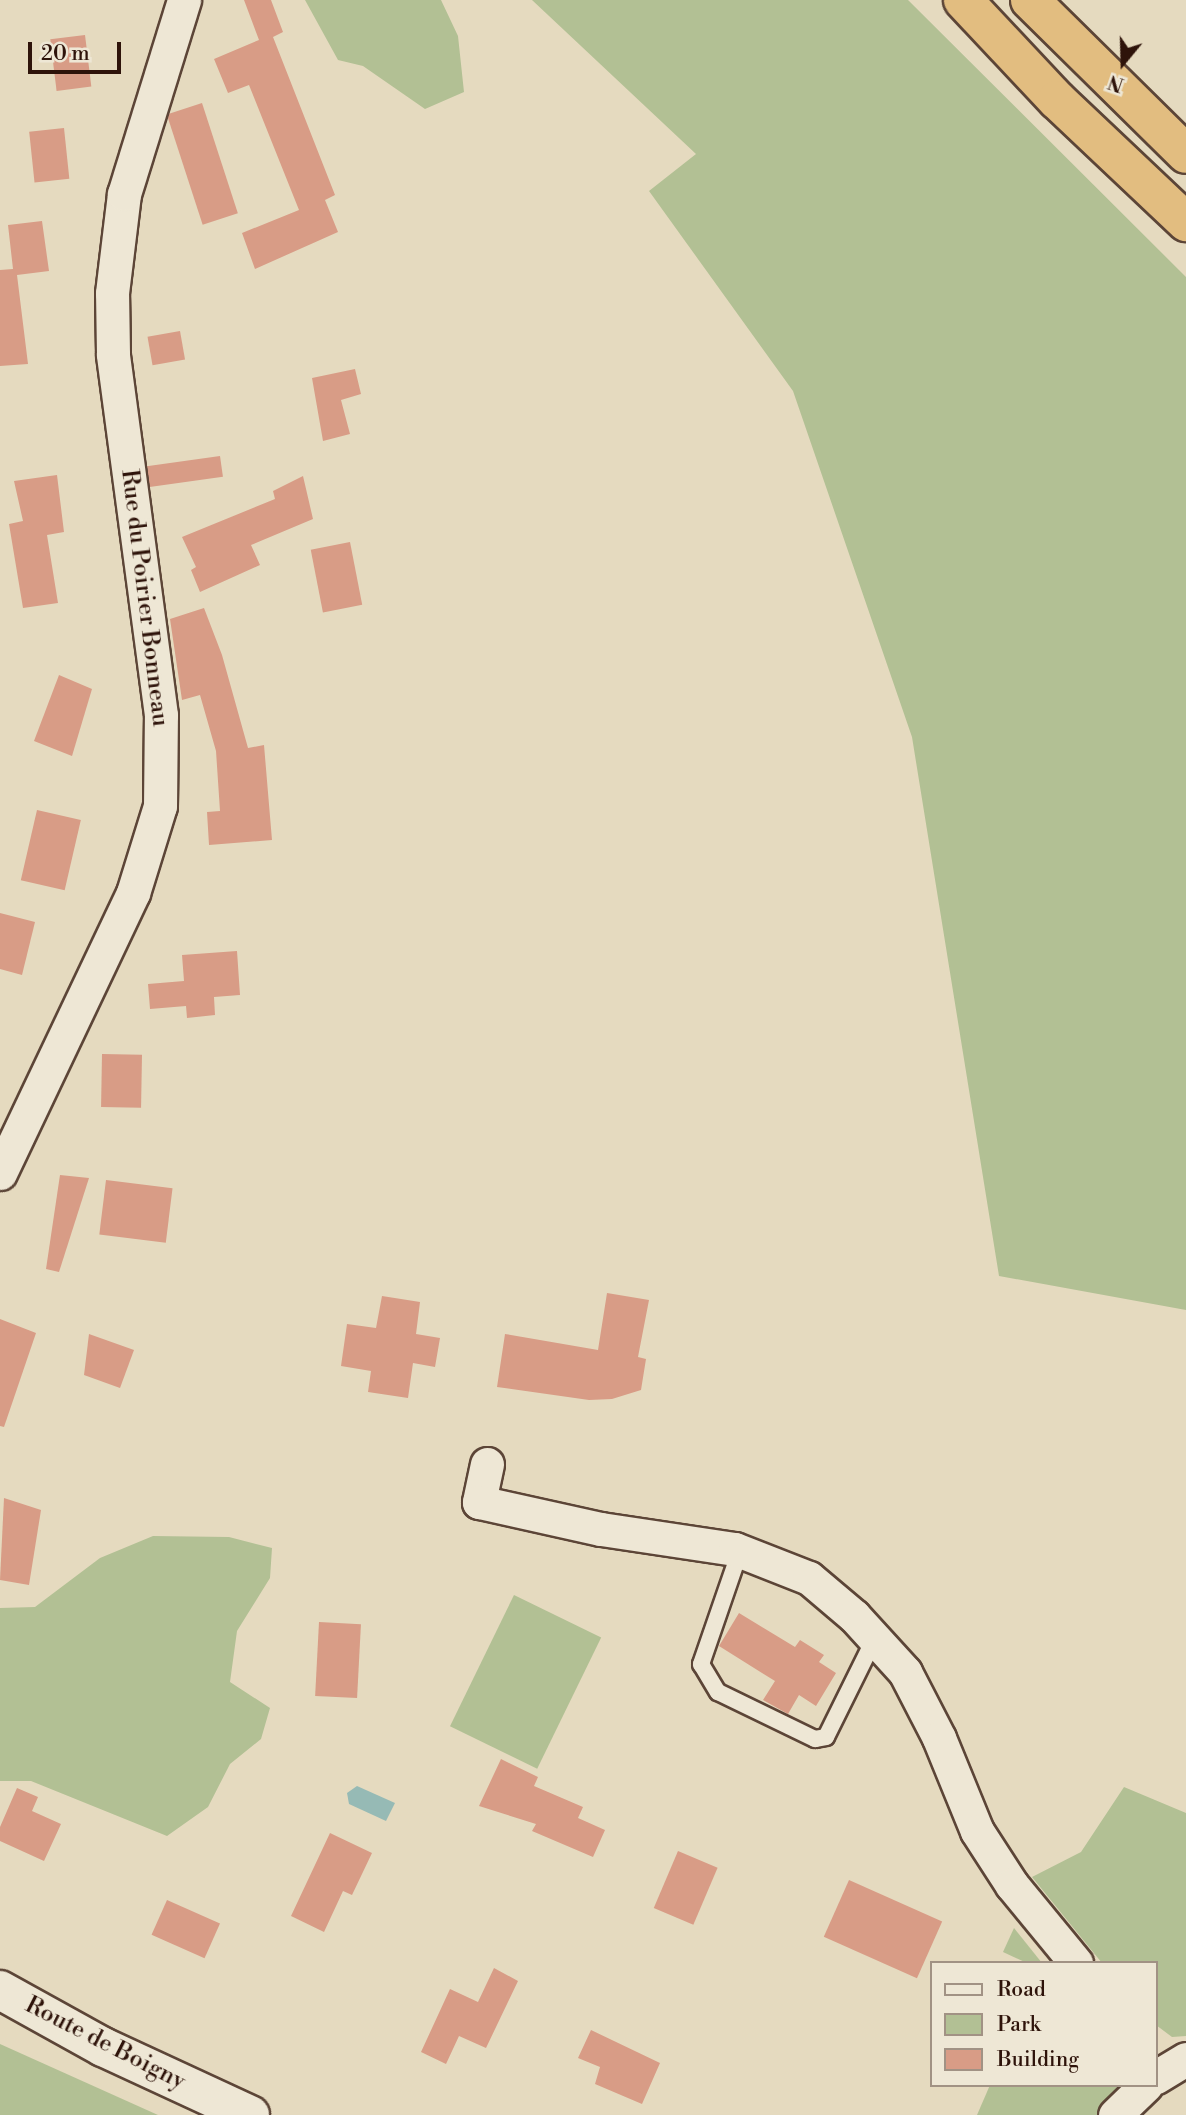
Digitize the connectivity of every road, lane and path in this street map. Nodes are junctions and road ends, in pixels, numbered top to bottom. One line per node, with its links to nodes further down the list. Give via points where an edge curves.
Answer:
1 (184, 0): 6 (street, Rue du Poirier Bonneau, via 124,194 112,293 113,354 161,715 160,806 133,894)
2 (964, 0): 5 (highway, via 1057,100)
3 (1030, 0): 4 (highway)
4 (1186, 154)
5 (1186, 222)
6 (0, 1173)
7 (487, 1464): 8 (street, via 479,1503 601,1529)
8 (740, 1551): 9 (street, via 809,1578); 9 (lane, via 701,1664 718,1692 815,1739 826,1737)
9 (875, 1638): 10 (street, via 905,1672 939,1738 977,1831 1012,1885)
10 (1074, 1961)
11 (0, 1990): 13 (street, Route de Boigny, via 103,2047)
12 (1144, 2087): 14 (street)
13 (250, 2115)
14 (1115, 2115)

